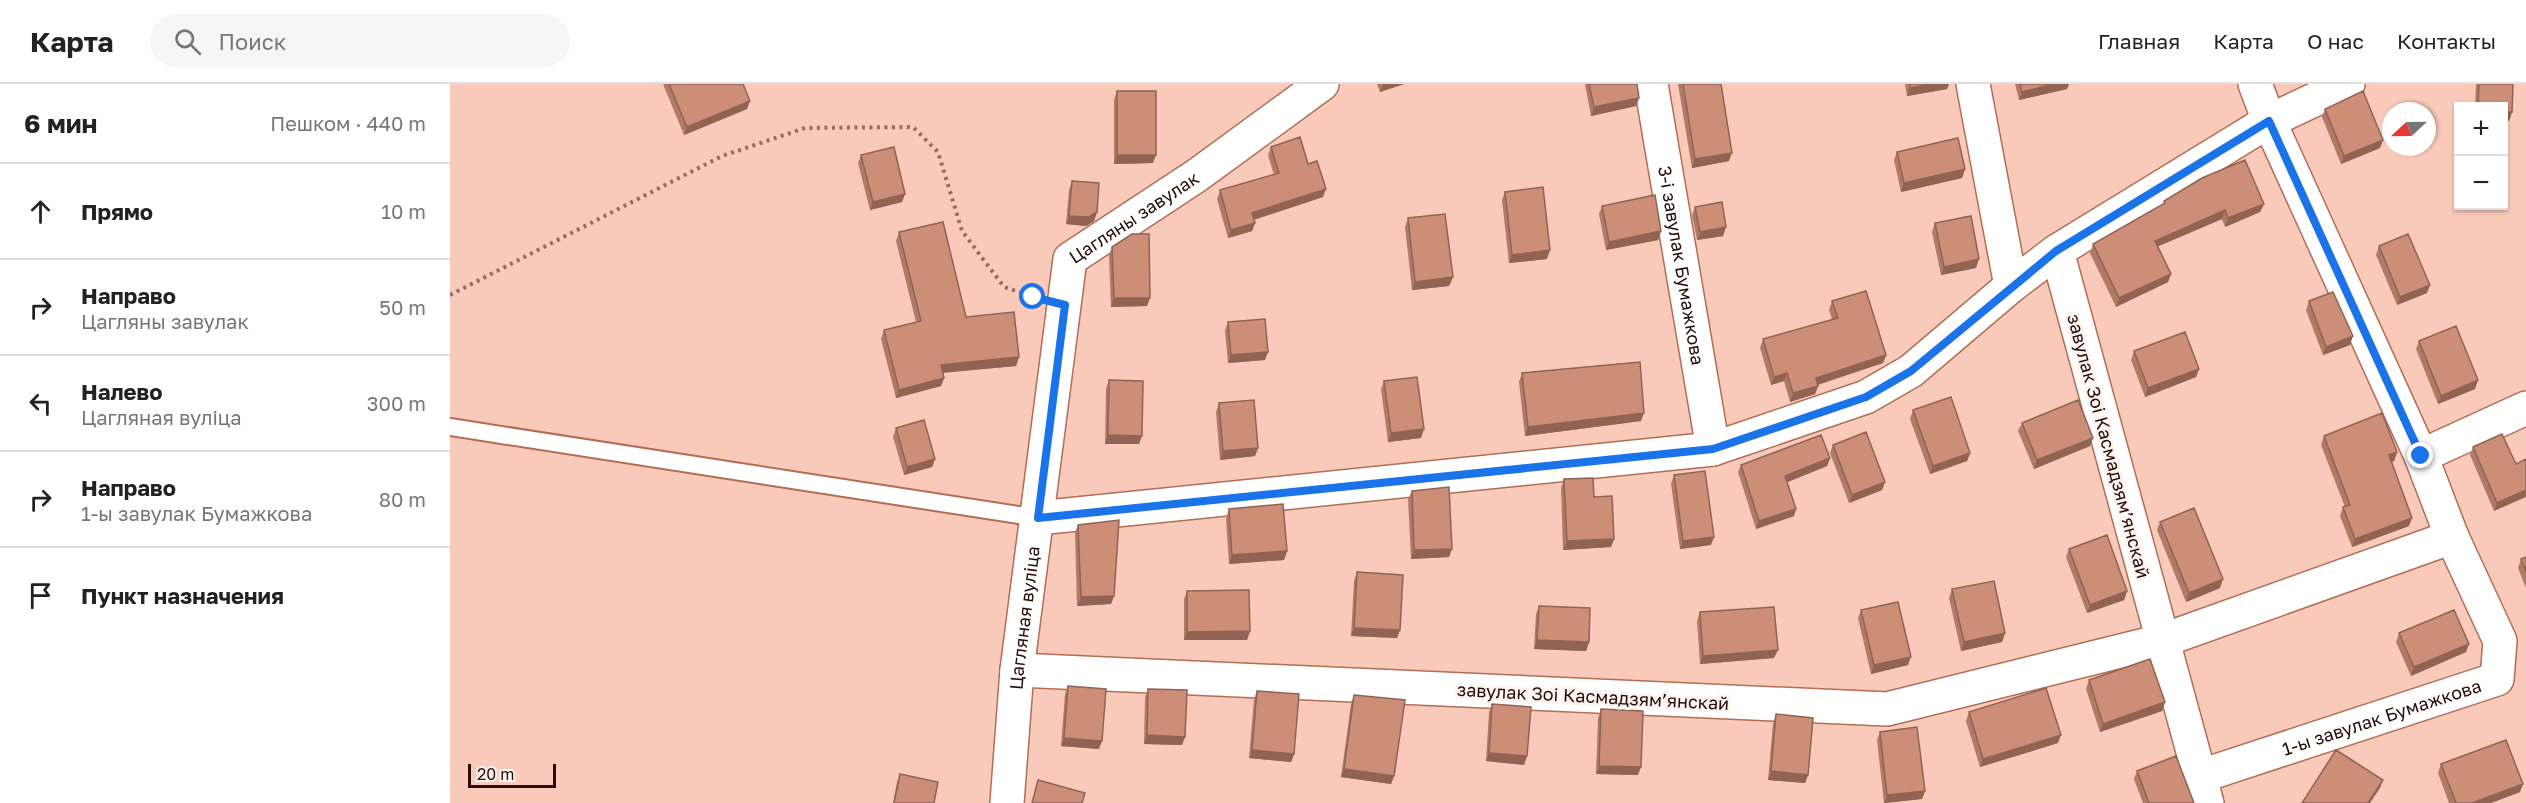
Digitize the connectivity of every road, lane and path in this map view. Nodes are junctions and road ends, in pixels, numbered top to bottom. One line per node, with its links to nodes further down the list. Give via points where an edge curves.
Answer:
1 (1322, 84): 10 (street, Цагляны завулак, via 1196,176 1070,259)
2 (1651, 84): 13 (street, 3-і завулак Бумажкова)
3 (1973, 84): 8 (street)
4 (2255, 84): 6 (street, 1-ы завулак Бумажкова)
5 (2348, 84): 6 (street)
6 (2269, 121): 7 (street); 14 (street, 1-ы завулак Бумажкова)
7 (2056, 251): 8 (street); 17 (street, завулак Зоі Касмадзямʼянскай)
8 (2011, 286): 13 (street, via 1911,371 1866,397)
9 (450, 295): 10 (path, via 722,156 805,128 913,127 938,152 962,231 1004,287)
10 (1065, 305): 15 (street, Цагляны завулак)
11 (2526, 408): 14 (street)
12 (450, 428): 15 (lane)
13 (1713, 449): 15 (street)
14 (2421, 456): 16 (street, 1-ы завулак Бумажкова)
15 (1038, 518): 18 (street, Цагляная вуліца)
16 (2452, 537): 17 (street, завулак Зоі Касмадзямʼянскай); 19 (street, 1-ы завулак Бумажкова, via 2500,641 2497,679)
17 (2161, 641): 18 (street, завулак Зоі Касмадзямʼянскай, via 1887,709); 19 (street)
18 (1017, 670): 20 (street, Цагляная вуліца)
19 (2204, 789)
20 (1007, 803)

